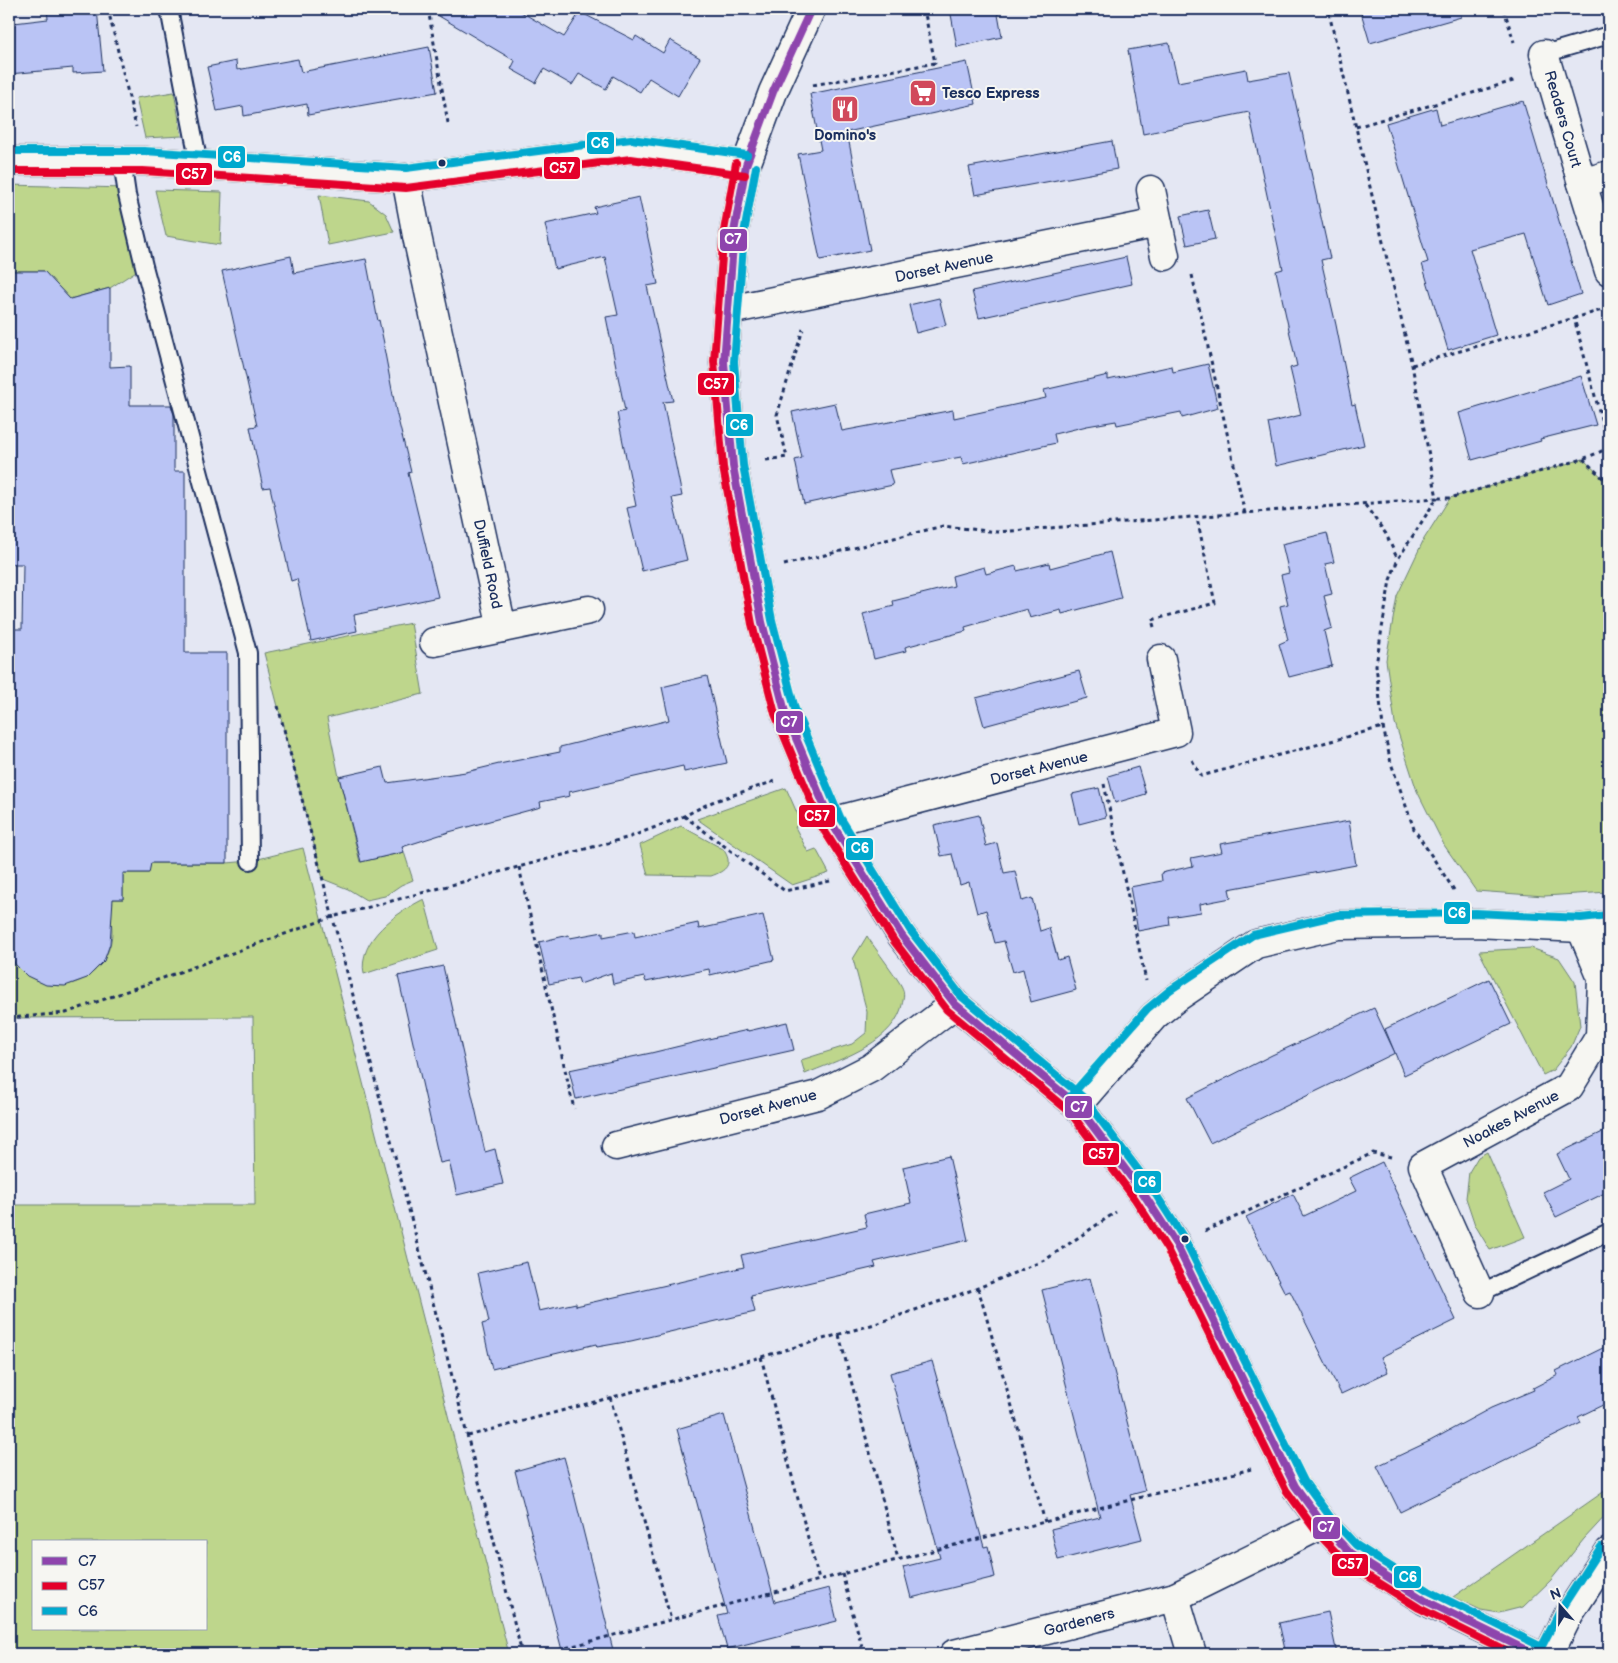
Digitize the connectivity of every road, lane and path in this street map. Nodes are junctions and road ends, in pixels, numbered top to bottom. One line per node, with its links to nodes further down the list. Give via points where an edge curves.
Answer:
1 (108, 9): 14 (path)
2 (170, 9): 15 (lane)
3 (428, 9): 11 (path)
4 (811, 9): 10 (street)
5 (924, 9): 10 (path, via 934,63)
6 (1328, 9): 12 (path)
7 (1609, 35): 8 (lane)
8 (1544, 54): 19 (street, Readers Court)
9 (1525, 78): 12 (path)
10 (773, 92): 16 (street)
11 (448, 123)
12 (1356, 127): 28 (path)
13 (9, 161): 14 (street)
14 (133, 161): 15 (street); 49 (lane, via 127,195 248,653)
15 (200, 164): 18 (street)
16 (746, 165): 18 (street, via 631,149); 26 (street, via 734,232)
17 (1609, 175): 19 (street, Readers Court)
18 (406, 178): 39 (street, Duffield Road)
19 (1582, 183): 23 (street, Readers Court)
20 (1152, 190): 21 (street)
21 (1158, 223): 22 (street); 24 (street, Dorset Avenue)
22 (1165, 256): 34 (path, via 1188,255)
23 (1609, 271)
24 (814, 294): 26 (street, Dorset Avenue); 30 (path, via 777,415 786,457)
25 (1609, 308): 27 (path)
26 (729, 310): 30 (street, via 724,362)
27 (1574, 318): 28 (path); 29 (path, via 1609,448)
28 (1412, 365): 32 (path)
29 (1583, 459): 31 (path); 32 (path, via 1450,498)
30 (733, 466): 37 (street)
31 (1609, 484)
32 (1437, 498): 33 (path); 36 (path)
33 (1365, 505): 34 (path); 36 (path)
34 (1245, 514): 35 (path)
35 (1197, 518): 37 (path, via 998,532 943,526); 41 (path, via 1215,602 1152,620)
36 (1398, 558): 43 (path, via 1390,580 1376,665)
37 (754, 573): 46 (street, via 762,622 785,712)
38 (589, 610): 39 (street, Duffield Road)
39 (502, 628): 40 (street, Duffield Road)
40 (434, 642)
41 (1161, 660): 44 (street)
42 (276, 700): 52 (path)
43 (1383, 727): 44 (path, via 1201,776); 53 (path, via 1391,762 1414,829)
44 (1176, 732): 45 (street, Dorset Avenue)
45 (1097, 753): 48 (street, Dorset Avenue); 57 (path)
46 (809, 769): 47 (path, via 712,802); 48 (street)
47 (684, 816): 50 (path, via 630,837); 51 (path, via 785,891)
48 (831, 822): 56 (street, via 902,936)
49 (250, 861)
50 (519, 867): 52 (path); 60 (path)
51 (830, 881)
52 (332, 917): 58 (path, via 66,1014); 71 (path)
53 (1476, 923): 55 (street); 57 (street, via 1338,925 1256,944)
54 (1609, 925): 55 (street)
55 (1581, 928): 62 (street, Noakes Avenue, via 1602,978 1600,1036 1569,1087)
56 (955, 1004): 59 (street); 61 (street, Dorset Avenue, via 871,1068 818,1095)
57 (1154, 1016): 59 (street)
58 (9, 1018)
59 (1077, 1105): 63 (street)
60 (574, 1109)
61 (616, 1146)
62 (1423, 1166): 64 (path, via 1373,1153); 67 (street)
63 (1144, 1193): 66 (path, via 1045,1260); 72 (street, via 1176,1244)
64 (1202, 1232)
65 (1609, 1232): 67 (lane)
66 (978, 1288): 68 (path); 73 (path)
67 (1480, 1293)
68 (839, 1335): 69 (path); 76 (path)
69 (761, 1357): 70 (path); 78 (path)
70 (610, 1397): 71 (path); 80 (path)
71 (468, 1436): 81 (path)
72 (1284, 1461): 73 (path); 74 (street, via 1295,1486)
73 (1045, 1522): 76 (path)
74 (1323, 1524): 79 (street, Gardeners); 86 (street, via 1350,1553 1424,1600)
75 (1609, 1552): 87 (street, via 1569,1614)
76 (898, 1559): 77 (path)
77 (842, 1574): 78 (path); 83 (path)
78 (819, 1580): 80 (path)
79 (1175, 1597): 84 (street, Gardeners); 85 (street)
80 (672, 1620): 82 (path)
81 (522, 1654)
82 (543, 1654)
83 (864, 1654)
84 (954, 1654)
85 (1192, 1654)
86 (1534, 1654)
87 (1548, 1654)

